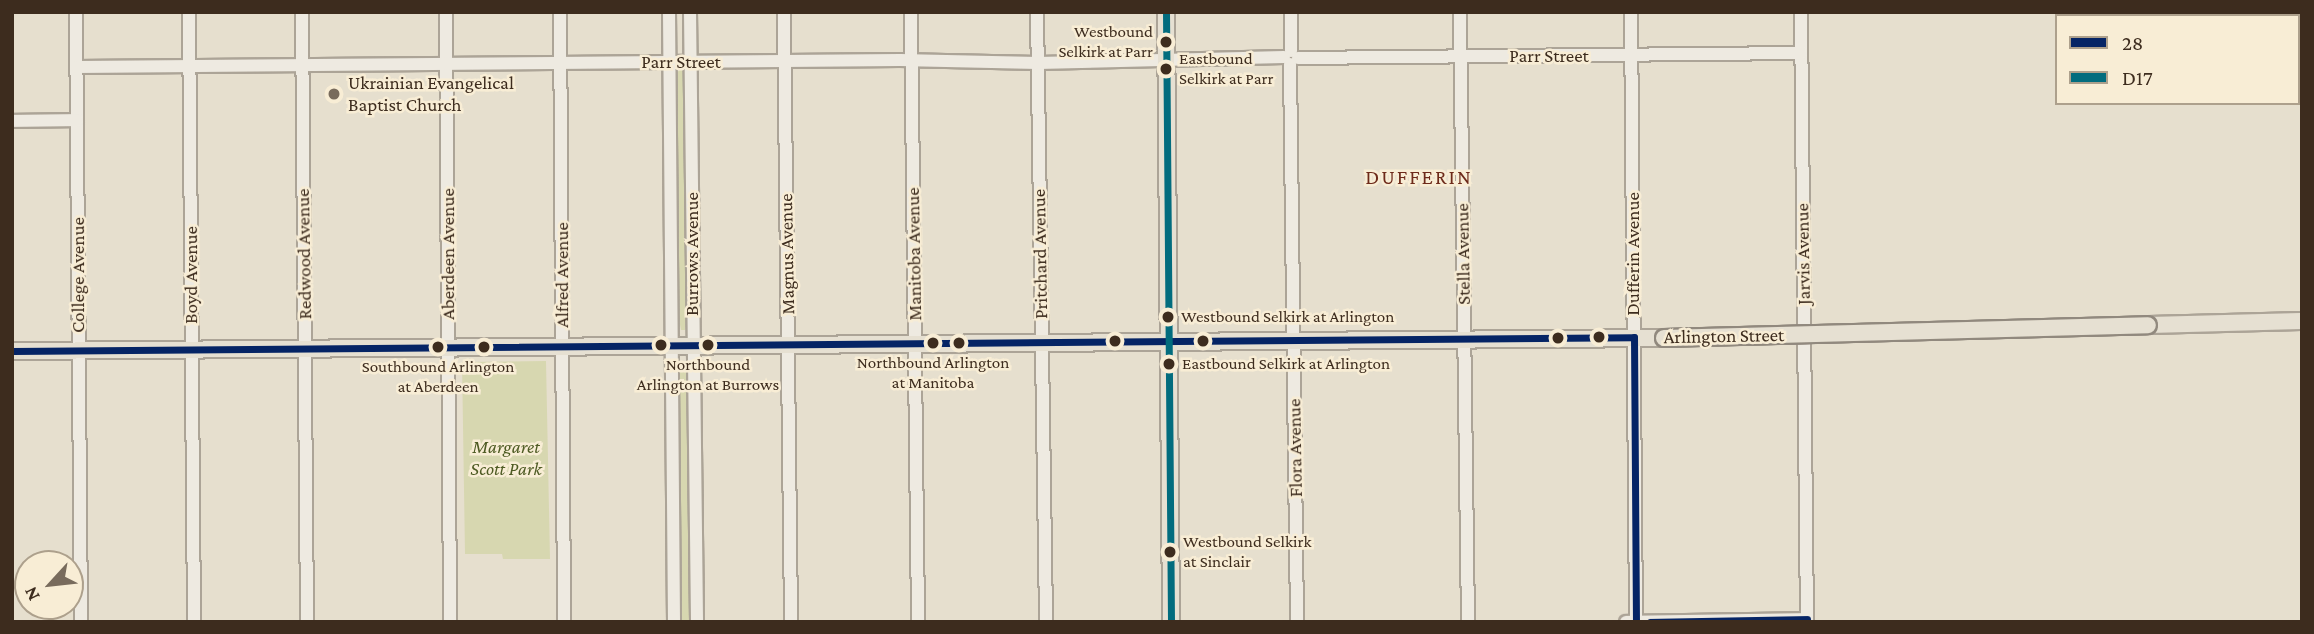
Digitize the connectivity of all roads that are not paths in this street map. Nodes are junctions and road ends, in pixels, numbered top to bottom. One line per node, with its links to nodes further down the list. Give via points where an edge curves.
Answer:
1 (76, 12): 29 (street, College Avenue)
2 (189, 12): 30 (street, Boyd Avenue)
3 (302, 12): 28 (street, Redwood Avenue)
4 (446, 12): 27 (street, Aberdeen Avenue)
5 (560, 12): 26 (street, Alfred Avenue)
6 (669, 12): 23 (street, Burrows Avenue)
7 (691, 12): 24 (street, Burrows Avenue)
8 (785, 12): 22 (street, Magnus Avenue)
9 (911, 12): 20 (street, Manitoba Avenue)
10 (1037, 12): 25 (street, Pritchard Avenue)
11 (1166, 12): 21 (main road)
12 (1291, 12): 19 (street, Flora Avenue)
13 (1460, 12): 18 (street, Stella Avenue)
14 (1631, 12): 17 (street, Dufferin Avenue)
15 (1801, 12): 16 (street, Jarvis Avenue)
16 (1801, 53): 17 (street, Parr Street); 49 (street, Jarvis Avenue)
17 (1632, 55): 18 (street, Parr Street); 34 (street, Dufferin Avenue)
18 (1460, 56): 19 (street, Parr Street); 35 (street, Stella Avenue)
19 (1291, 58): 21 (street, Parr Street); 36 (street, Flora Avenue)
20 (912, 60): 22 (street, Parr Street); 25 (street, Parr Street); 38 (street, Manitoba Avenue)
21 (1166, 60): 25 (street, Parr Street); 37 (main road)
22 (785, 61): 24 (street, Parr Street); 40 (street, Magnus Avenue)
23 (669, 62): 24 (street, Parr Street); 26 (street, Parr Street); 41 (street, Burrows Avenue)
24 (691, 62): 42 (street, Burrows Avenue)
25 (1038, 63): 39 (street, Pritchard Avenue)
26 (560, 64): 27 (street, Parr Street); 43 (street, Alfred Avenue)
27 (446, 65): 28 (street, Parr Street); 44 (street, Aberdeen Avenue)
28 (302, 66): 30 (street, Parr Street); 46 (street, Redwood Avenue)
29 (77, 67): 30 (street, Parr Street); 31 (street, College Avenue)
30 (189, 67): 45 (street, Boyd Avenue)
31 (77, 120): 32 (street); 47 (street, College Avenue)
32 (12, 121)
33 (2302, 321): 34 (main road, Arlington Street, bridge)
34 (1634, 337): 35 (main road, Arlington Street); 64 (street, Dufferin Avenue)
35 (1464, 339): 36 (main road, Arlington Street); 62 (street, Stella Avenue)
36 (1294, 341): 37 (main road, Arlington Street); 61 (street, Flora Avenue)
37 (1169, 343): 39 (main road, Arlington Street); 60 (main road)
38 (915, 344): 39 (main road, Arlington Street); 40 (main road, Arlington Street); 58 (street, Manitoba Avenue)
39 (1041, 344): 59 (street, Pritchard Avenue)
40 (788, 345): 42 (main road, Arlington Street); 57 (street, Magnus Avenue)
41 (673, 346): 42 (main road, Arlington Street); 43 (main road, Arlington Street); 55 (street, Burrows Avenue)
42 (693, 346): 56 (street, Burrows Avenue)
43 (562, 347): 44 (main road, Arlington Street); 54 (street, Alfred Avenue)
44 (448, 348): 46 (main road, Arlington Street); 53 (street, Aberdeen Avenue)
45 (192, 349): 46 (main road, Arlington Street); 47 (main road, Arlington Street); 51 (street, Boyd Avenue)
46 (306, 349): 52 (street, Redwood Avenue)
47 (79, 350): 48 (main road, Arlington Street); 50 (street, College Avenue)
48 (12, 351)
49 (1807, 620): 64 (street)
50 (81, 622)
51 (194, 622)
52 (307, 622)
53 (450, 622)
54 (564, 622)
55 (674, 622)
56 (697, 622)
57 (790, 622)
58 (918, 622)
59 (1046, 622)
60 (1171, 622)
61 (1297, 622)
62 (1468, 622)
63 (1626, 622): 64 (street)
64 (1636, 622)

